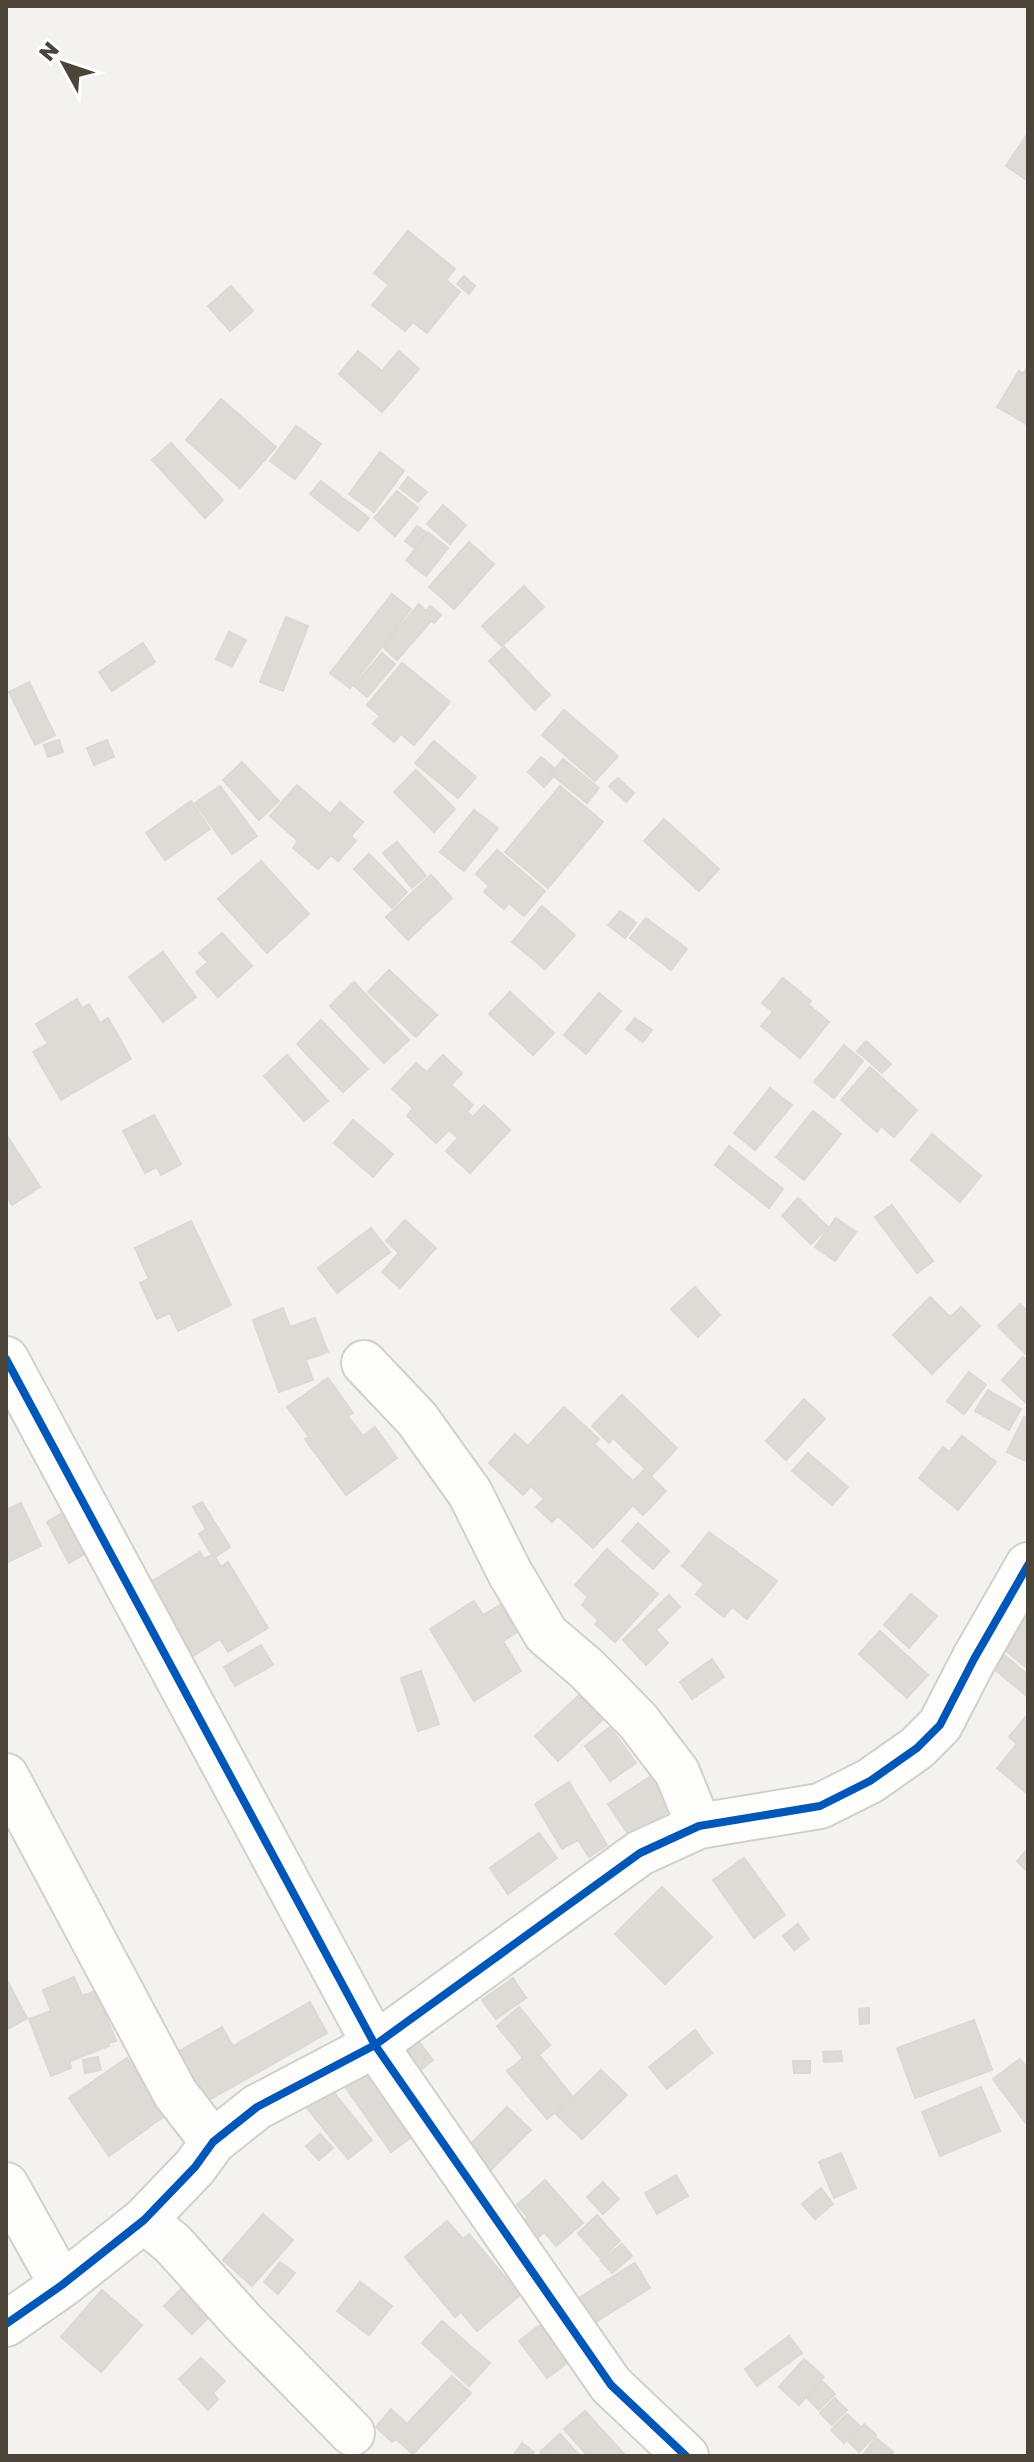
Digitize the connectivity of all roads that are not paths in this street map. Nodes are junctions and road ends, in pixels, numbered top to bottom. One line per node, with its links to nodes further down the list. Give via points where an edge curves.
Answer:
1 (6, 1359): 6 (street)
2 (364, 1363): 5 (street, via 417,1419 470,1493 546,1634 638,1721 677,1772)
3 (1028, 1565): 5 (street, via 940,1725 917,1748 870,1781 820,1806)
4 (6, 1776): 7 (street, via 175,2093)
5 (699, 1826): 6 (street, via 640,1853)
6 (375, 2045): 7 (street, via 257,2107); 13 (street, via 611,2385)
7 (213, 2142): 9 (street)
8 (6, 2185): 10 (street)
9 (144, 2220): 10 (street); 12 (street)
10 (62, 2285): 11 (street)
11 (6, 2324)
12 (352, 2433)
13 (686, 2456)

